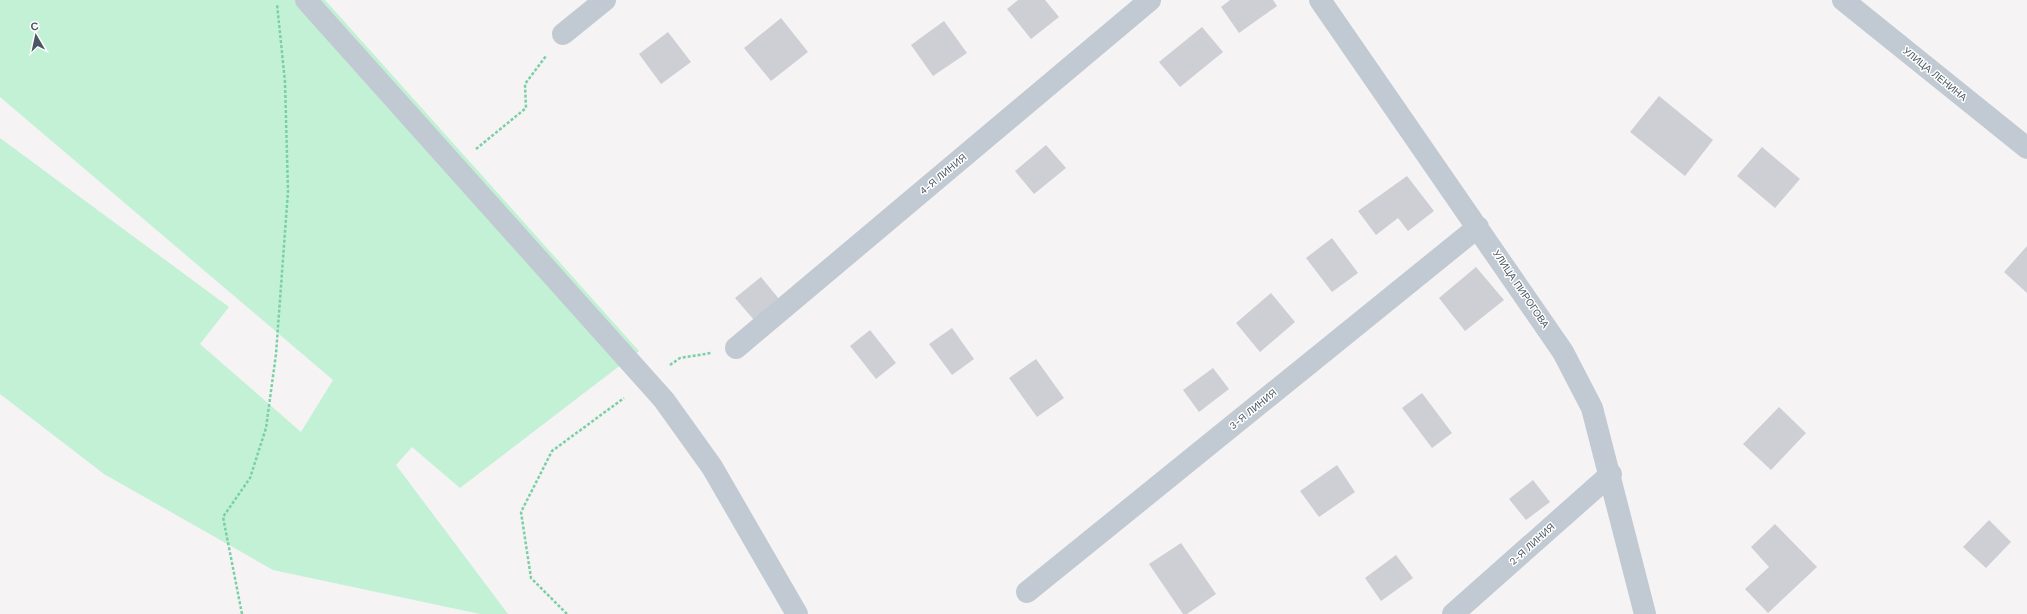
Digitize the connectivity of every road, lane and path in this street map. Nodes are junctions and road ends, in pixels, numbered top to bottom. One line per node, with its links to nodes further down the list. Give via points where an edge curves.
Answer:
1 (277, 0): 15 (path, via 285,82 288,191 276,354 266,428 250,478 223,517)
2 (306, 0): 9 (street)
3 (605, 0): 7 (street)
4 (1150, 0): 11 (street, 4-Я ЛИНИЯ)
5 (1320, 0): 10 (street, УЛИЦА ПИРОГОВА)
6 (1843, 0): 8 (street, УЛИЦА ЛЕНИНА)
7 (563, 34): 9 (path, via 525,84 526,108)
8 (2027, 148)
9 (453, 166): 12 (street)
10 (1478, 227): 13 (street, УЛИЦА ПИРОГОВА, via 1563,352 1592,408); 14 (street, 3-Я ЛИНИЯ)
11 (736, 348): 12 (path, via 680,358)
12 (648, 381): 16 (path, via 552,451 521,512 532,578); 17 (street, via 712,467)
13 (1610, 474): 18 (street, 2-Я ЛИНИЯ); 19 (street, УЛИЦА ПИРОГОВА)
14 (1027, 592)
15 (242, 614)
16 (568, 614)
17 (797, 614)
18 (1454, 614)
19 (1645, 614)

